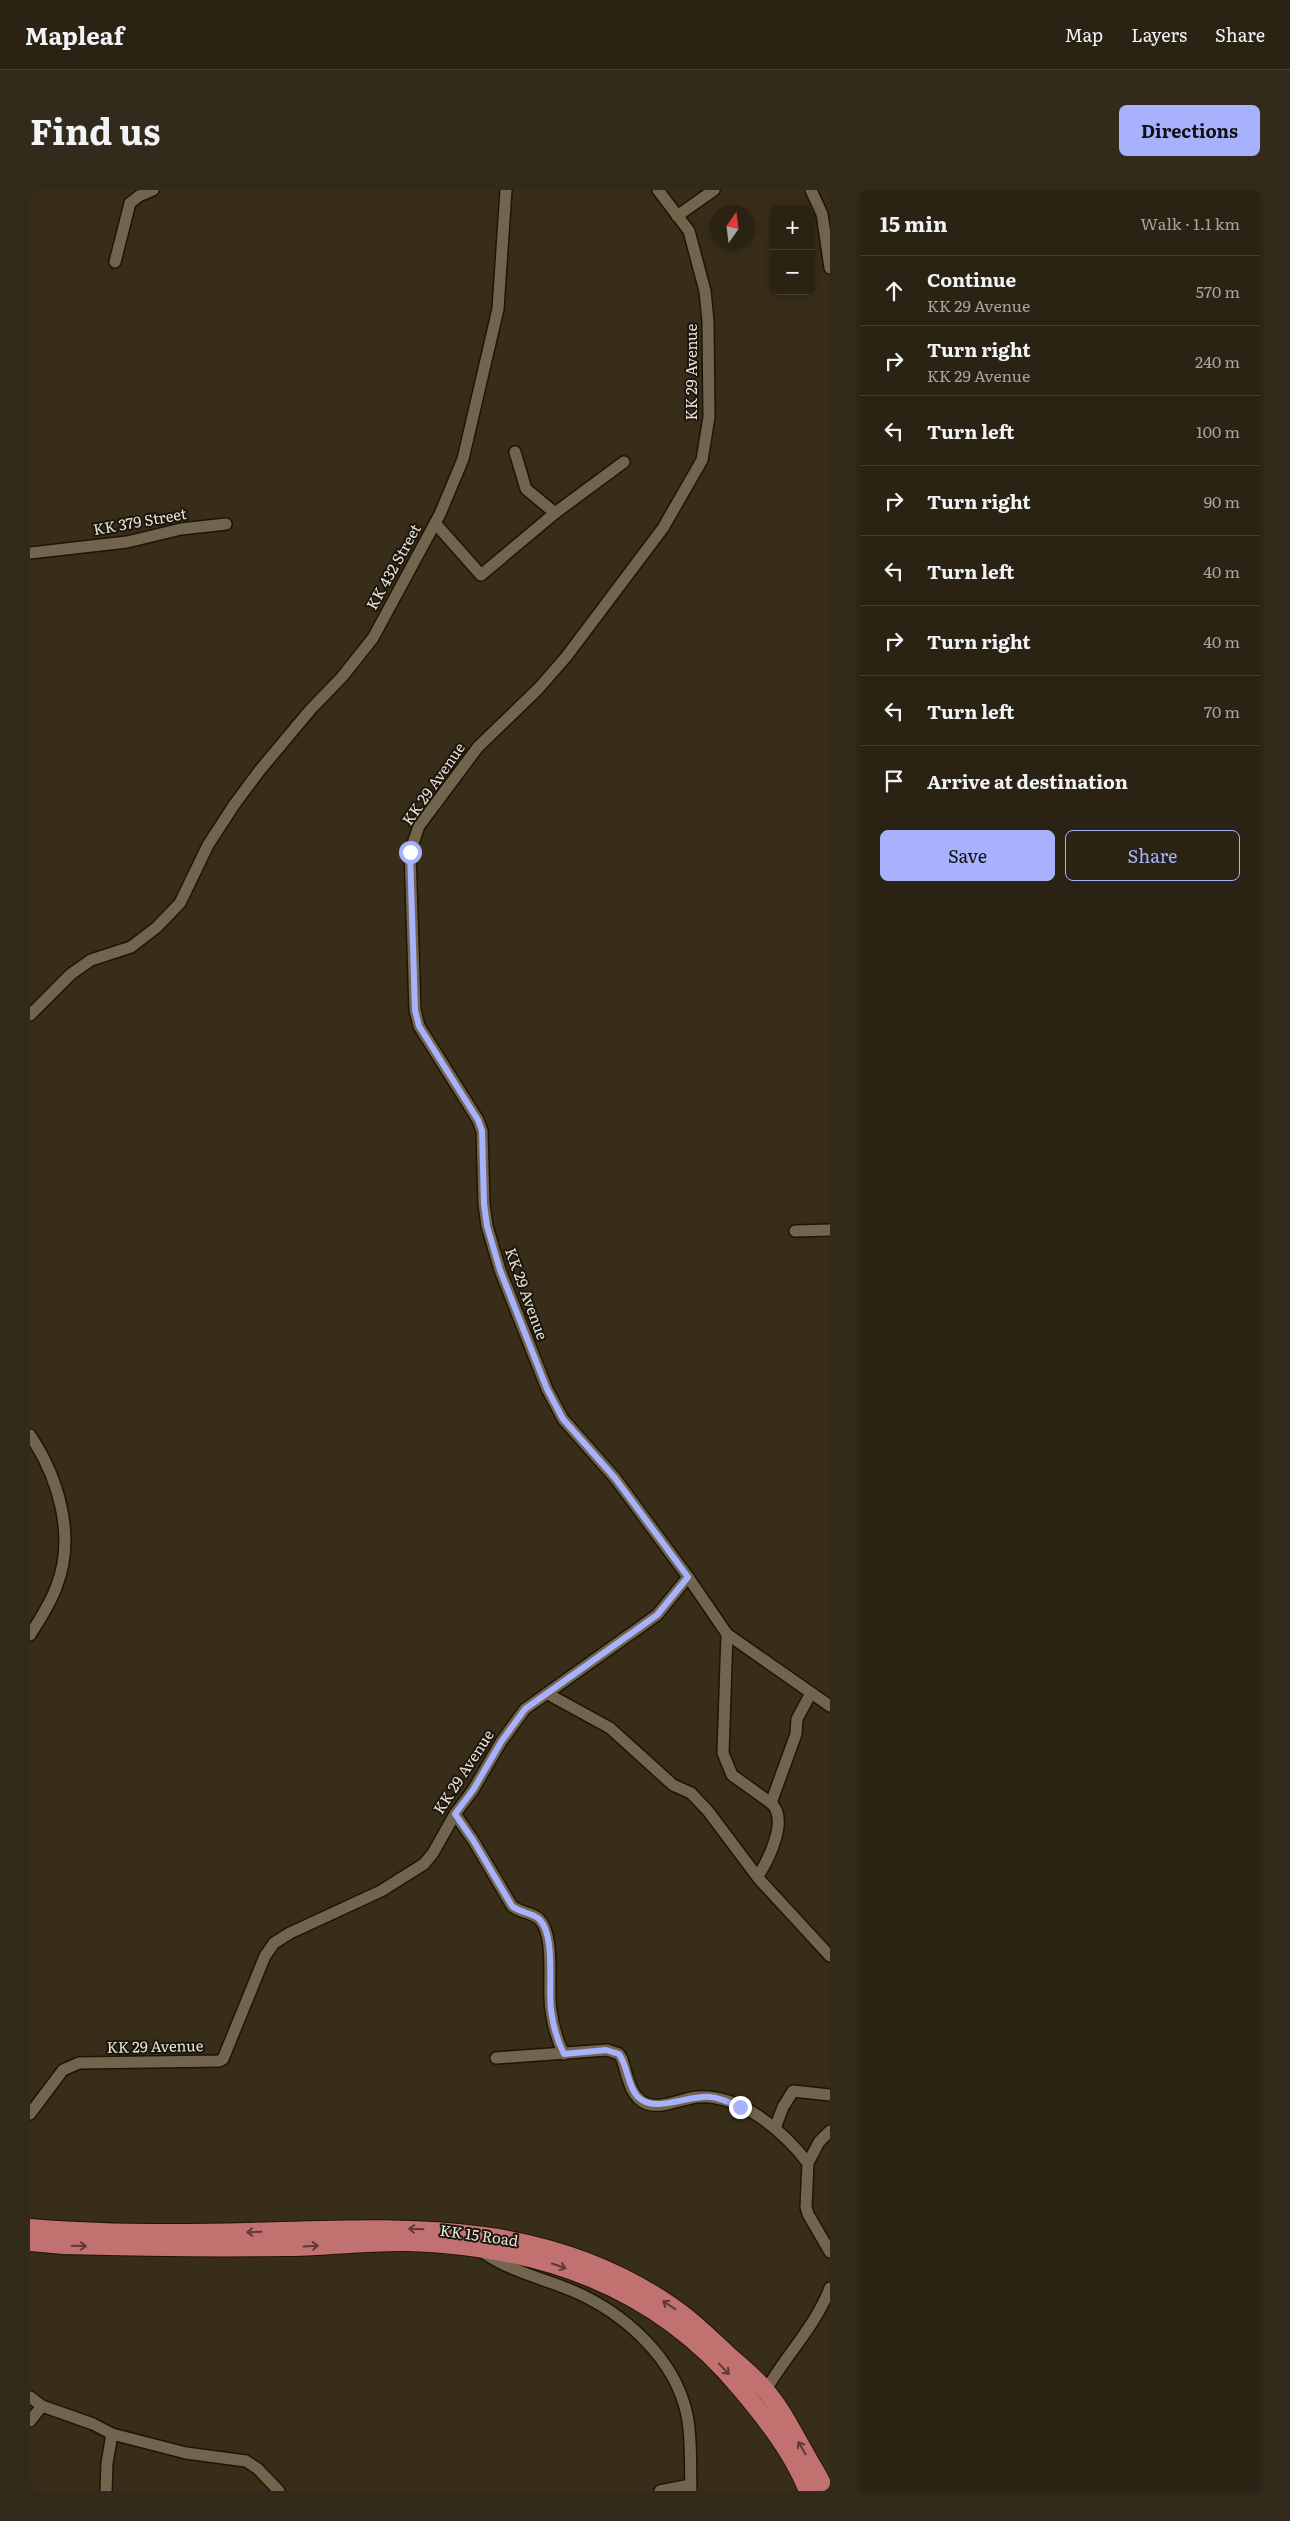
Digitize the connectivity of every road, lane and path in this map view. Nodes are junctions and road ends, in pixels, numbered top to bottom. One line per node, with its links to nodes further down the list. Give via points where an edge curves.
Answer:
1 (506, 190): 12 (street, KK 432 Street, via 498,309 463,459)
2 (658, 190): 6 (street, KK 29 Avenue)
3 (714, 190): 6 (street)
4 (811, 190): 8 (street, via 822,214)
5 (150, 191): 7 (street, via 130,203)
6 (677, 216): 19 (street, KK 29 Avenue, via 689,231 705,291 709,417 702,460 663,528 566,657 478,747 419,826 410,852 415,1010 419,1026 482,1131 487,1226 506,1288 547,1389 563,1419 615,1478)
7 (115, 262)
8 (830, 268)
9 (514, 452): 11 (street, via 526,489)
10 (624, 462): 11 (street)
11 (555, 513): 12 (street, via 481,574)
12 (436, 522): 15 (street, KK 432 Street, via 373,638 234,805 208,845 180,902 131,947 91,960 71,974)
13 (226, 524): 14 (street, KK 379 Street, via 180,529 127,542)
14 (30, 553)
15 (30, 1015)
16 (830, 1230): 17 (street)
17 (796, 1231)
18 (30, 1435): 21 (street, via 44,1456 60,1500 64,1557 58,1584)
19 (688, 1577): 20 (street); 23 (street, KK 29 Avenue, via 657,1615)
20 (728, 1634): 22 (street); 25 (street, via 723,1753 732,1775)
21 (30, 1636)
22 (811, 1692): 24 (street); 25 (street, via 797,1719 796,1734)
23 (548, 1694): 26 (street, KK 29 Avenue, via 525,1709 517,1719); 27 (street, via 610,1728 673,1785 691,1793)
24 (830, 1706)
25 (771, 1803): 27 (street, via 779,1815 772,1854)
26 (455, 1814): 29 (street, via 512,1906 540,1920 543,1925 551,1945 550,2008 555,2036); 32 (street, KK 29 Avenue, via 433,1853 416,1870 274,1944 265,1956 223,2059 79,2063 63,2070)
27 (758, 1876): 28 (street)
28 (830, 1956)
29 (564, 2054): 30 (street); 33 (street, via 606,2050 619,2054 632,2089 646,2104 712,2097 740,2107)
30 (496, 2058)
31 (830, 2095): 33 (street, via 793,2091)
32 (30, 2114)
33 (775, 2128): 35 (street)
34 (830, 2132): 35 (street, via 818,2142)
35 (808, 2163): 38 (street, via 806,2207 811,2220)
36 (30, 2228): 41 (highway, KK 15 Road, one-way to 36, via 703,2332 642,2288 572,2256 514,2240 446,2230 389,2228 170,2233)
37 (30, 2242): 39 (highway, KK 15 Road, one-way to 39, via 73,2246 286,2247 408,2242)
38 (829, 2244)
39 (479, 2250): 46 (street, via 507,2268 572,2290 603,2305 640,2336 675,2384 687,2416); 50 (highway, KK 15 Road, one-way to 50, via 514,2253 588,2276 626,2295 683,2331 710,2354 756,2407 784,2446)
40 (830, 2288): 41 (street, via 813,2324)
41 (766, 2390): 51 (highway, KK 15 Road, one-way to 41)
42 (30, 2396): 43 (street)
43 (42, 2406): 44 (street); 45 (street)
44 (30, 2421)
45 (112, 2434): 47 (street); 48 (street, via 186,2453 246,2461 258,2468)
46 (691, 2488): 49 (street)
47 (106, 2491)
48 (279, 2491)
49 (660, 2491)
50 (808, 2491)
51 (825, 2491)

